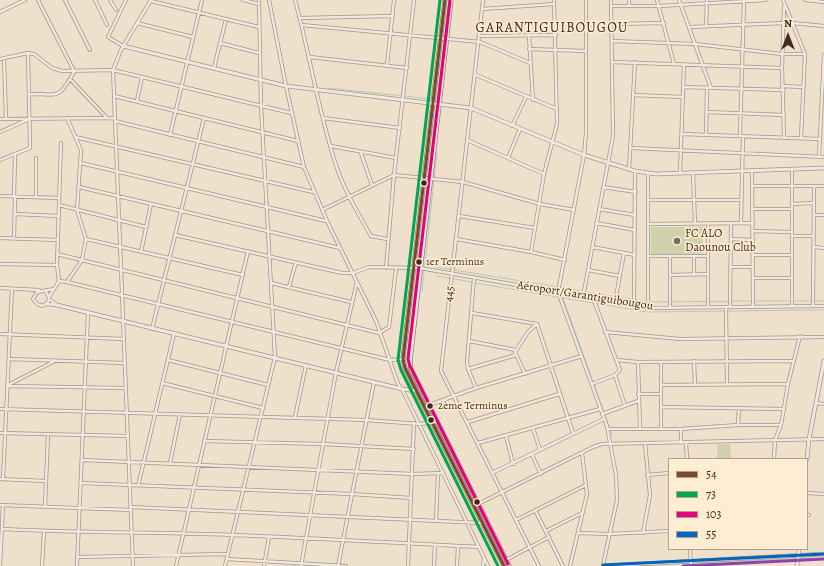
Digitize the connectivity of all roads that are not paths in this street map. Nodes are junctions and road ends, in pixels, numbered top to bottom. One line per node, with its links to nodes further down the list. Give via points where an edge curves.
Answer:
1 (25, 0): 39 (street)
2 (38, 0): 96 (street)
3 (65, 0): 72 (street)
4 (95, 0): 50 (street)
5 (110, 0): 38 (street)
6 (126, 0): 69 (street, via 108,37)
7 (152, 0): 40 (street); 44 (street)
8 (202, 0): 40 (street)
9 (243, 0): 30 (street)
10 (260, 0): 30 (street)
11 (269, 0): 101 (street)
12 (296, 0): 42 (street)
13 (394, 0): 41 (street)
14 (414, 0): 58 (street)
15 (445, 0): 62 (main road)
16 (451, 0): 63 (main road)
17 (483, 0): 37 (street, 445)
18 (554, 0): 31 (street)
19 (586, 0): 74 (street)
20 (611, 0): 34 (street)
21 (629, 0): 35 (street)
22 (657, 0): 36 (street)
23 (680, 0): 33 (street)
24 (766, 0): 27 (street)
25 (783, 0): 32 (street)
26 (805, 0): 29 (street)
27 (744, 1): 28 (street); 49 (street)
28 (707, 2): 33 (street); 52 (street)
29 (824, 2)
30 (259, 4): 54 (street)
31 (554, 4): 37 (street); 57 (street)
32 (784, 4): 46 (street); 47 (street)
33 (681, 5): 36 (street); 55 (street)
34 (611, 6): 35 (street); 48 (street)
35 (629, 6): 36 (street)
36 (659, 6): 45 (street)
37 (482, 9): 59 (street, 445)
38 (116, 10)
39 (0, 12)
40 (199, 13): 43 (street); 61 (street)
41 (393, 16): 42 (street); 56 (street)
42 (300, 18): 51 (street)
43 (226, 19): 54 (street); 66 (street)
44 (137, 23): 61 (street); 69 (street)
45 (664, 23): 48 (street); 67 (street)
46 (783, 23): 49 (street); 77 (street)
47 (791, 23): 53 (street); 78 (street)
48 (611, 24): 64 (street)
49 (743, 24): 52 (street); 71 (street)
50 (107, 25)
51 (302, 25): 56 (street); 80 (street)
52 (706, 26): 55 (street)
53 (824, 26)
54 (259, 27): 76 (street)
55 (690, 27): 68 (street)
56 (391, 34): 58 (street); 89 (street)
57 (556, 34): 60 (street); 73 (street)
58 (410, 36): 62 (street); 93 (street)
59 (480, 36): 60 (street); 65 (street, 445)
60 (529, 36): 70 (street)
61 (194, 37): 83 (street)
62 (441, 38): 63 (street); 119 (main road)
63 (447, 38): 65 (street); 120 (main road)
64 (612, 41): 67 (street); 84 (street)
65 (480, 42): 86 (street); 97 (street, 445)
66 (220, 43): 76 (street); 92 (street)
67 (669, 43): 68 (street); 87 (street)
68 (695, 44): 71 (street); 90 (street)
69 (123, 46): 83 (street); 95 (street)
70 (529, 49): 73 (street); 86 (street)
71 (742, 49): 77 (street); 91 (street)
72 (90, 50)
73 (556, 50): 74 (street); 123 (street)
74 (586, 51): 162 (street)
75 (28, 53): 81 (street); 96 (street, via 34,54 52,68); 111 (street)
76 (259, 53): 100 (street)
77 (782, 54): 78 (street); 94 (street)
78 (805, 54): 105 (street)
79 (824, 55): 149 (street)
80 (310, 57): 89 (street); 108 (street)
81 (4, 58): 82 (street); 134 (street)
82 (0, 59)
83 (188, 62): 92 (street); 103 (street)
84 (612, 62): 85 (street); 170 (street, via 613,136)
85 (635, 62): 87 (street); 112 (street)
86 (530, 63): 117 (street)
87 (674, 64): 88 (street)
88 (684, 64): 90 (street); 104 (street)
89 (387, 65): 93 (street)
90 (703, 65): 91 (street); 107 (street)
91 (742, 67): 94 (street); 109 (street)
92 (214, 68): 100 (street)
93 (407, 68): 116 (street)
94 (782, 68): 102 (street)
95 (113, 70): 96 (street); 98 (street); 113 (street)
96 (74, 72): 99 (street)
97 (476, 75): 114 (street); 122 (street, 445)
98 (142, 77): 103 (street); 118 (street)
99 (70, 79): 111 (street, via 59,94); 130 (street)
100 (260, 80): 101 (street); 121 (street)
101 (286, 86): 108 (street); 126 (street)
102 (782, 86): 105 (street); 110 (street)
103 (182, 87): 121 (street); 124 (street)
104 (683, 87): 106 (street); 115 (street)
105 (803, 87): 148 (street)
106 (707, 88): 107 (street); 125 (street)
107 (711, 88): 109 (street)
108 (316, 90): 116 (street); 132 (street)
109 (741, 90): 110 (street); 127 (street)
110 (784, 90): 128 (street)
111 (29, 94): 135 (street)
112 (633, 95): 115 (street); 157 (street)
113 (114, 96): 118 (street); 136 (street)
114 (526, 97): 117 (street); 137 (street)
115 (683, 97): 142 (street)
116 (404, 100): 119 (street); 138 (street)
117 (533, 100): 123 (street)
118 (137, 101): 124 (street)
119 (433, 103): 120 (street); 186 (main road)
120 (439, 104): 122 (street); 187 (main road)
121 (262, 106): 126 (street); 141 (street)
122 (471, 108): 137 (street); 150 (street, 445)
123 (557, 109): 154 (street)
124 (176, 111): 131 (street); 143 (street)
125 (707, 112): 127 (street); 144 (street)
126 (291, 113): 152 (street)
127 (740, 113): 128 (street); 146 (street)
128 (784, 115): 147 (street)
129 (67, 118): 130 (street); 135 (street); 145 (street)
130 (108, 118): 136 (street)
131 (204, 118): 141 (street); 151 (street)
132 (323, 118): 138 (street); 156 (street)
133 (0, 119): 134 (street)
134 (6, 119): 135 (street)
135 (30, 119): 140 (street); 160 (street, via 30,148)
136 (115, 120): 143 (street); 155 (street)
137 (512, 126): 139 (street)
138 (400, 128): 167 (street)
139 (520, 130): 154 (street); 168 (street)
140 (0, 132)
141 (264, 133): 152 (street); 166 (street)
142 (682, 134): 144 (street); 158 (street)
143 (170, 135): 151 (street)
144 (706, 135): 146 (street)
145 (75, 136): 155 (street); 171 (street)
146 (741, 136): 147 (street); 161 (street)
147 (784, 137): 148 (street)
148 (801, 138): 149 (street)
149 (820, 139): 163 (street)
150 (467, 140): 168 (street); 189 (street, 445)
151 (198, 141): 166 (street); 172 (street)
152 (298, 141): 173 (street)
153 (61, 143): 205 (street)
154 (553, 143): 162 (street); 184 (street)
155 (116, 146): 172 (street); 177 (street)
156 (330, 146): 159 (street); 203 (street)
157 (630, 148): 158 (street); 175 (street)
158 (681, 151): 161 (street); 182 (street)
159 (360, 152): 167 (street); 190 (street)
160 (15, 154): 169 (street); 201 (street)
161 (742, 154): 163 (street); 179 (street)
162 (584, 155): 170 (street); 220 (street)
163 (819, 157): 164 (street)
164 (824, 157)
165 (36, 158): 204 (street)
166 (264, 158): 173 (street); 188 (street)
167 (396, 158): 185 (street)
168 (508, 158): 184 (street)
169 (0, 160)
170 (607, 162): 175 (street); 195 (street)
171 (81, 163): 177 (street); 194 (street)
172 (193, 164): 188 (street); 197 (street)
173 (304, 167): 198 (street)
174 (824, 168): 176 (street)
175 (629, 169): 178 (street)
176 (792, 170): 180 (street); 196 (street)
177 (117, 171): 197 (street); 202 (street)
178 (635, 171): 181 (street); 199 (street)
179 (742, 172): 180 (street); 183 (street); 208 (street)
180 (752, 172): 191 (street)
181 (648, 173): 182 (street); 206 (street)
182 (680, 173): 183 (street)
183 (693, 173): 207 (street)
184 (544, 174): 211 (street)
185 (394, 175): 186 (street); 190 (street); 249 (street)
186 (425, 178): 187 (street); 281 (main road)
187 (431, 179): 189 (street); 282 (main road)
188 (265, 181): 198 (street); 214 (street)
189 (463, 182): 211 (street); 227 (street, 445)
190 (372, 185): 203 (street)
191 (752, 186): 196 (street); 216 (street)
192 (814, 186): 193 (street); 196 (street); 209 (street)
193 (824, 186)
194 (79, 187): 202 (street); 218 (street)
195 (603, 187): 199 (street); 215 (street)
196 (792, 187): 212 (street)
197 (187, 188): 214 (street); 221 (street)
198 (313, 192): 219 (street)
199 (636, 192): 223 (street)
200 (0, 196): 201 (street)
201 (15, 196): 204 (street); 222 (street)
202 (118, 196): 210 (street); 228 (street)
203 (349, 196): 219 (street); 249 (street, via 371,236)
204 (36, 197): 205 (street)
205 (59, 198): 213 (street)
206 (648, 200): 207 (street); 234 (street)
207 (694, 200): 208 (street); 235 (street)
208 (741, 200): 232 (street)
209 (814, 203): 212 (street); 224 (street)
210 (151, 204): 221 (street); 237 (street)
211 (540, 204): 220 (street); 238 (street)
212 (792, 204): 217 (street)
213 (59, 205): 218 (street); 226 (street)
214 (266, 207): 229 (street); 240 (street)
215 (599, 209): 223 (street); 230 (street)
216 (752, 209): 217 (street); 233 (street)
217 (792, 209): 242 (street)
218 (77, 210): 228 (street); 248 (street)
219 (322, 210): 229 (street)
220 (574, 210): 274 (street)
221 (181, 211): 240 (street); 243 (street)
222 (15, 214): 226 (street); 247 (street)
223 (636, 215): 239 (street)
224 (814, 215): 225 (street); 245 (street)
225 (824, 215)
226 (59, 216): 252 (street)
227 (459, 216): 238 (street); 250 (street, 445)
228 (119, 220): 237 (street); 254 (street)
229 (327, 221): 256 (street)
230 (596, 223): 239 (street); 257 (street)
231 (731, 223): 232 (street); 236 (street); 251 (street)
232 (741, 223): 233 (street)
233 (752, 223): 241 (street)
234 (648, 224): 235 (street); 268 (street)
235 (695, 224): 236 (street)
236 (708, 224): 271 (street)
237 (146, 227): 260 (street)
238 (535, 228): 261 (street)
239 (635, 230): 264 (street)
240 (267, 231): 256 (street); 267 (street)
241 (752, 231): 242 (street); 253 (street)
242 (792, 232): 244 (street)
243 (176, 235): 259 (street, Aéroport/Garantiguibougou); 272 (street)
244 (792, 236): 245 (street); 266 (street)
245 (814, 236): 255 (street)
246 (0, 238): 247 (street)
247 (14, 238): 252 (street)
248 (86, 239): 254 (street); 273 (street)
249 (387, 239): 280 (street)
250 (456, 239): 261 (street); 287 (street, 445)
251 (731, 239): 253 (street); 278 (street)
252 (58, 240): 263 (street)
253 (753, 240): 265 (street)
254 (120, 247): 260 (street); 284 (street)
255 (814, 247): 258 (street); 322 (street)
256 (340, 248): 286 (street)
257 (592, 248): 262 (street); 285 (street)
258 (824, 248)
259 (248, 251): 267 (street, Aéroport/Garantiguibougou); 289 (street)
260 (141, 252): 272 (street)
261 (531, 252): 274 (street)
262 (624, 253): 264 (street); 292 (street)
263 (57, 254): 273 (street); 277 (street)
264 (635, 255): 320 (street)
265 (753, 255): 266 (street); 279 (street)
266 (792, 255): 295 (street)
267 (270, 256): 275 (street, Aéroport/Garantiguibougou); 300 (street)
268 (648, 256): 269 (street); 328 (street)
269 (670, 256): 270 (street); 290 (street)
270 (694, 256): 271 (street); 291 (street)
271 (708, 256): 288 (street)
272 (170, 258): 289 (street); 296 (street)
273 (82, 260): 284 (street); 298 (street)
274 (564, 260): 308 (street)
275 (296, 262): 286 (street, Aéroport/Garantiguibougou, via 342,273); 301 (street)
276 (0, 264): 277 (street)
277 (57, 265): 297 (street)
278 (730, 267): 279 (street); 326 (street)
279 (753, 267): 294 (street)
280 (386, 268): 283 (street, Aéroport/Garantiguibougou); 286 (street, Aéroport/Garantiguibougou, via 369,267)
281 (414, 268): 282 (street, Aéroport/Garantiguibougou); 283 (street, Aéroport/Garantiguibougou); 358 (main road)
282 (420, 268): 287 (street, Aéroport/Garantiguibougou); 398 (main road, via 410,365)
283 (396, 269): 339 (street, via 389,327)
284 (121, 270): 296 (street); 310 (street)
285 (588, 270): 292 (street); 311 (street)
286 (353, 272): 299 (street)
287 (452, 274): 293 (street, Aéroport/Garantiguibougou); 394 (street, 445, via 442,371)
288 (708, 274): 291 (street); 325 (street)
289 (242, 275): 313 (street)
290 (670, 275): 291 (street); 329 (street)
291 (694, 275)
292 (620, 276): 316 (street)
293 (474, 278): 308 (street, Aéroport/Garantiguibougou); 330 (street)
294 (753, 278): 295 (street); 327 (street)
295 (792, 278): 321 (street)
296 (164, 280): 313 (street); 318 (street)
297 (59, 281): 298 (street); 305 (street)
298 (67, 282): 310 (street)
299 (357, 282): 315 (street); 339 (street, via 376,320)
300 (271, 283): 301 (street); 324 (street)
301 (289, 287): 315 (street)
302 (0, 288): 303 (street)
303 (12, 289): 304 (street); 341 (street)
304 (31, 289): 306 (street); 309 (street)
305 (54, 289): 307 (street); 312 (street)
306 (40, 290): 307 (street); 309 (street)
307 (46, 292): 312 (street)
308 (558, 292): 311 (street, Aéroport/Garantiguibougou); 353 (street)
309 (35, 294): 317 (street, via 33,300 37,304)
310 (122, 295): 318 (street); 332 (street)
311 (583, 297): 314 (street, Aéroport/Garantiguibougou)
312 (49, 298): 317 (street); 319 (street)
313 (237, 298): 324 (street); 333 (street)
314 (593, 298): 316 (street, Aéroport/Garantiguibougou); 338 (street)
315 (351, 302): 335 (street)
316 (616, 302): 320 (street, Aéroport/Garantiguibougou)
317 (46, 304): 319 (street)
318 (159, 304): 333 (street); 336 (street)
319 (57, 305): 331 (street)
320 (634, 305): 328 (street, Aéroport/Garantiguibougou)
321 (792, 306): 322 (street, Aéroport/Garantiguibougou); 327 (street, Aéroport/Garantiguibougou)
322 (813, 306): 323 (street, Aéroport/Garantiguibougou)
323 (824, 306)
324 (272, 307): 335 (street); 337 (street)
325 (708, 307): 326 (street, Aéroport/Garantiguibougou); 329 (street, Aéroport/Garantiguibougou)
326 (728, 307): 327 (street, Aéroport/Garantiguibougou); 346 (street)
327 (753, 307)
328 (648, 308): 329 (street, Aéroport/Garantiguibougou)
329 (670, 308)
330 (472, 313): 334 (street); 348 (street)
331 (88, 314): 332 (street); 345 (street)
332 (123, 322): 336 (street); 347 (street)
333 (232, 322): 337 (street); 349 (street)
334 (537, 324): 351 (street); 370 (street)
335 (346, 325): 339 (street); 350 (street)
336 (152, 329): 342 (street)
337 (272, 331): 350 (street); 354 (street)
338 (605, 332): 346 (street, via 680,339); 359 (street)
339 (379, 333): 357 (street)
340 (0, 334): 341 (street)
341 (10, 334): 345 (street); 355 (street)
342 (174, 334): 349 (street); 356 (street)
343 (800, 336): 344 (street); 346 (street); 363 (street)
344 (824, 337)
345 (87, 338): 347 (street); 365 (street)
346 (727, 338): 362 (street)
347 (124, 339): 368 (street)
348 (469, 341): 351 (street); 371 (street)
349 (226, 346): 354 (street); 373 (street)
350 (341, 348): 357 (street); 372 (street)
351 (516, 350): 352 (street)
352 (516, 355): 371 (street); 374 (street)
353 (582, 356): 370 (street); 378 (street)
354 (275, 358): 369 (street); 382 (street)
355 (9, 359): 360 (street); 384 (street)
356 (168, 360): 373 (street); 377 (street)
357 (390, 360): 358 (street); 388 (street)
358 (403, 360): 389 (main road)
359 (616, 360): 366 (street); 375 (street, via 620,370)
360 (55, 361): 365 (street); 384 (street)
361 (694, 361): 362 (street); 367 (street); 379 (street)
362 (727, 361): 363 (street); 380 (street)
363 (793, 361): 381 (street)
364 (824, 361): 396 (street)
365 (86, 362): 368 (street); 385 (street)
366 (638, 362): 367 (street); 391 (street)
367 (661, 362): 383 (street)
368 (125, 364): 386 (street)
369 (306, 365): 372 (street); 414 (street)
370 (549, 366): 374 (street); 390 (street)
371 (468, 369): 387 (street)
372 (336, 372): 376 (street); 416 (street)
373 (220, 373): 382 (street); 393 (street)
374 (525, 374): 387 (street)
375 (615, 375): 378 (street); 399 (street)
376 (374, 382): 388 (street); 418 (street)
377 (162, 383): 393 (street); 409 (street)
378 (592, 384): 405 (street)
379 (695, 384): 380 (street); 383 (street)
380 (727, 384): 381 (street)
381 (788, 384): 406 (street)
382 (268, 385): 401 (street)
383 (661, 385): 392 (street)
384 (8, 386): 385 (street); 404 (street)
385 (85, 387): 386 (street); 407 (street)
386 (126, 388): 408 (street)
387 (476, 388): 394 (street)
388 (402, 389): 389 (street); 422 (street)
389 (417, 391): 421 (main road)
390 (559, 394): 415 (street); 419 (street)
391 (638, 394): 392 (street); 395 (street)
392 (661, 394): 400 (street)
393 (215, 396): 401 (street); 412 (street)
394 (454, 396): 398 (street); 419 (street, 445)
395 (638, 401): 399 (street); 429 (street)
396 (816, 403): 397 (street); 438 (street)
397 (824, 404)
398 (429, 405): 421 (main road)
399 (625, 406): 411 (street)
400 (661, 407): 402 (street); 426 (street)
401 (263, 408): 413 (street)
402 (739, 408): 406 (street); 423 (street)
403 (0, 409): 404 (street)
404 (6, 409): 407 (street); 431 (street)
405 (600, 409): 411 (street); 415 (street)
406 (783, 409): 424 (street)
407 (84, 411): 408 (street); 434 (street)
408 (127, 412): 409 (street); 435 (street)
409 (155, 413): 410 (street); 458 (street)
410 (180, 414): 412 (street); 459 (street)
411 (602, 414): 417 (street)
412 (210, 415): 413 (street); 440 (street)
413 (261, 416): 414 (street); 445 (street)
414 (295, 417): 416 (street)
415 (568, 417): 425 (street); 432 (street)
416 (327, 418): 418 (street); 446 (street)
417 (604, 419): 428 (street); 432 (street)
418 (366, 420): 420 (street); 448 (street)
419 (468, 422): 441 (street, 445)
420 (414, 423): 422 (street); 449 (street)
421 (436, 423): 422 (street); 486 (main road); 501 (main road)
422 (419, 424): 465 (street)
423 (738, 425): 424 (street); 427 (street)
424 (781, 425): 439 (street)
425 (533, 428): 436 (street); 450 (street)
426 (661, 428): 427 (street); 429 (street)
427 (681, 428): 443 (street)
428 (608, 429): 429 (street); 447 (street)
429 (640, 429)
430 (0, 433): 431 (street)
431 (5, 433): 433 (street); 472 (street)
432 (573, 433): 450 (street)
433 (48, 434): 434 (street); 473 (street)
434 (83, 435): 435 (street); 456 (street)
435 (128, 436): 457 (street)
436 (506, 436): 441 (street); 460 (street)
437 (824, 438): 438 (street)
438 (809, 439): 439 (street); 455 (street)
439 (775, 440): 444 (street); 454 (street)
440 (204, 442): 445 (street); 461 (street)
441 (478, 443): 466 (street, 445)
442 (645, 443): 443 (street); 447 (street); 471 (street)
443 (681, 443): 444 (street)
444 (686, 443): 453 (street)
445 (254, 444): 446 (street); 462 (street)
446 (323, 444): 448 (street); 463 (street)
447 (611, 445): 451 (street, via 598,446); 511 (street, via 617,500)
448 (360, 446): 449 (street); 464 (street)
449 (414, 448): 468 (street)
450 (540, 450): 452 (street)
451 (582, 453): 470 (street); 476 (street)
452 (532, 455): 460 (street); 470 (street)
453 (687, 458)
454 (774, 458)
455 (807, 458)
456 (82, 460): 457 (street); 474 (street)
457 (129, 462): 458 (street); 475 (street)
458 (144, 462): 459 (street); 477 (street)
459 (170, 463): 461 (street)
460 (513, 464): 466 (street)
461 (199, 465): 462 (street); 478 (street)
462 (249, 467): 463 (street); 479 (street)
463 (318, 470): 464 (street); 480 (street)
464 (357, 471): 468 (street); 483 (street)
465 (443, 473): 469 (street); 500 (street)
466 (492, 473): 481 (street, 445)
467 (668, 473): 471 (street)
468 (413, 474): 469 (street); 485 (street)
469 (438, 474): 499 (street)
470 (542, 474): 481 (street)
471 (647, 475): 510 (street, via 650,495)
472 (2, 479): 473 (street)
473 (45, 481): 488 (street)
474 (80, 483): 475 (street); 489 (street)
475 (130, 485): 477 (street); 490 (street)
476 (586, 485): 492 (street); 494 (street, via 587,494)
477 (138, 486): 478 (street)
478 (194, 488): 479 (street); 491 (street)
479 (243, 490): 480 (street); 493 (street)
480 (314, 493): 483 (street); 495 (street)
481 (502, 493): 486 (street); 498 (street, 445)
482 (808, 493): 484 (street)
483 (352, 494): 485 (street); 496 (street)
484 (824, 494)
485 (411, 498): 497 (street)
486 (478, 504): 532 (main road)
487 (1, 505): 488 (street); 502 (street)
488 (46, 507): 489 (street)
489 (79, 508): 490 (street); 505 (street)
490 (131, 508): 491 (street); 506 (street)
491 (189, 509): 493 (street); 508 (street)
492 (535, 510): 498 (street); 507 (street)
493 (237, 512): 495 (street); 512 (street)
494 (582, 513): 507 (street); 509 (street)
495 (310, 515): 496 (street); 515 (street)
496 (347, 517): 497 (street); 516 (street)
497 (410, 520): 499 (street); 517 (street)
498 (516, 520): 520 (street, 445)
499 (436, 521): 500 (street)
500 (468, 523): 501 (street); 521 (street)
501 (482, 524): 550 (main road)
502 (2, 529): 503 (street); 536 (street)
503 (44, 531): 505 (street); 537 (street)
504 (668, 531): 510 (street)
505 (78, 532): 506 (street); 528 (street)
506 (132, 532): 508 (street); 527 (street)
507 (546, 532): 514 (street)
508 (184, 533): 512 (street); 526 (street)
509 (578, 533): 511 (street); 554 (street)
510 (643, 533): 511 (street)
511 (609, 534): 555 (street)
512 (232, 535): 513 (street); 524 (street)
513 (269, 537): 515 (street); 533 (street)
514 (549, 537): 520 (street); 553 (street)
515 (306, 539): 516 (street); 535 (street)
516 (342, 540): 517 (street); 543 (street)
517 (409, 544): 518 (street); 545 (street)
518 (435, 545): 519 (street); 546 (street)
519 (458, 546): 521 (street); 547 (street)
520 (530, 547): 532 (street); 552 (street, 445)
521 (479, 548): 529 (street)
522 (690, 550): 534 (street)
523 (799, 550): 530 (street)
524 (228, 554): 526 (street); 531 (street)
525 (824, 554): 530 (street)
526 (178, 555): 527 (street); 540 (street)
527 (133, 556): 528 (street); 539 (street)
528 (77, 557): 538 (street)
529 (484, 557): 548 (street); 549 (street)
530 (798, 557): 534 (street); 557 (street)
531 (227, 559): 533 (street); 541 (street)
532 (506, 560): 551 (main road)
533 (265, 561): 535 (street); 542 (street)
534 (690, 562): 555 (street); 556 (street)
535 (301, 565): 543 (street)
536 (0, 566)
537 (42, 566)
538 (77, 566)
539 (133, 566)
540 (176, 566)
541 (225, 566)
542 (264, 566)
543 (338, 566): 544 (street)
544 (346, 566)
545 (408, 566)
546 (434, 566)
547 (458, 566)
548 (483, 566)
549 (488, 566)
550 (504, 566)
551 (509, 566)
552 (539, 566)
553 (563, 566)
554 (570, 566)
555 (603, 566)
556 (691, 566)
557 (797, 566)

